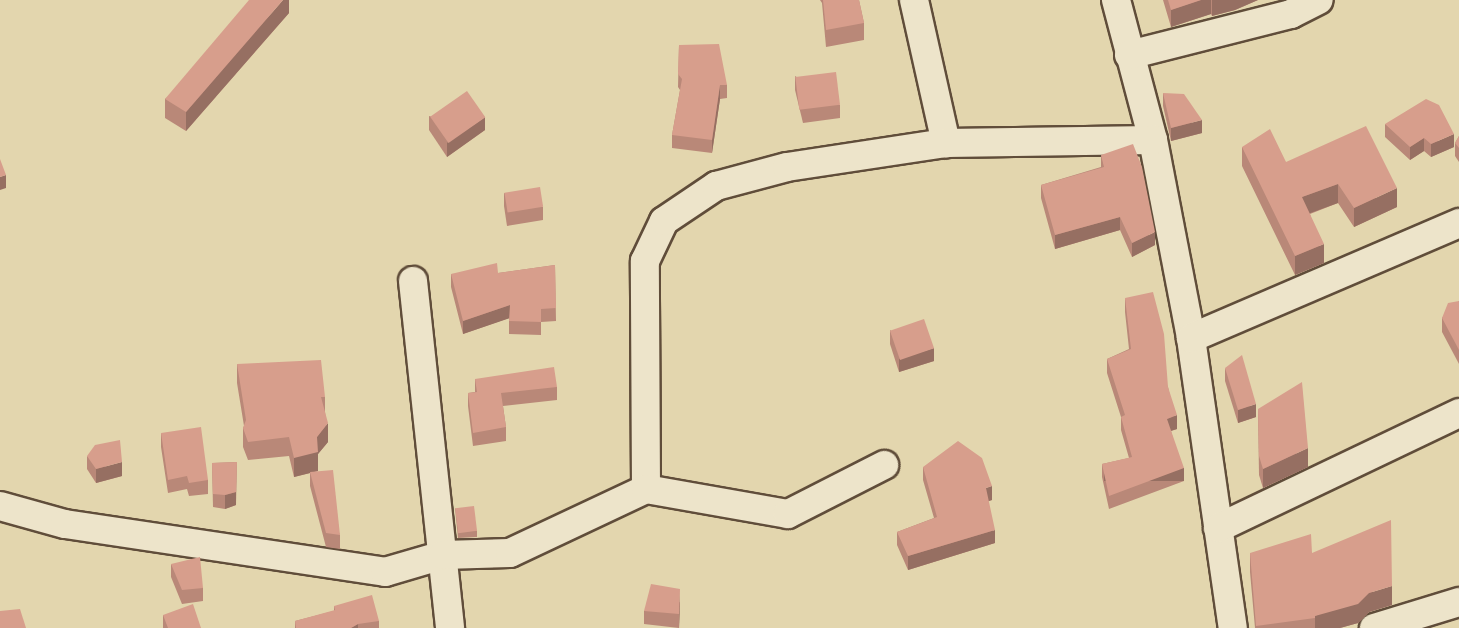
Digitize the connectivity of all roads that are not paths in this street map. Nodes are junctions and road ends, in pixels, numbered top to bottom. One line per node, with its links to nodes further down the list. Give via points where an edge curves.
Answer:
1 (914, 0): 6 (street)
2 (1116, 0): 4 (street)
3 (1319, 0): 4 (street, via 1291,14)
4 (1129, 55): 5 (street)
5 (1153, 140): 6 (street); 9 (street)
6 (946, 143): 12 (street, via 787,167 716,186 664,221 645,261)
7 (1459, 223): 9 (street)
8 (413, 282): 15 (street)
9 (1191, 338): 14 (street)
10 (1459, 413): 14 (street)
11 (884, 465): 12 (street, via 788,514)
12 (646, 489): 15 (street, via 510,553)
13 (0, 506): 15 (street, via 65,524 385,572)
14 (1218, 528): 18 (street)
15 (443, 555): 17 (street)
16 (1459, 602): 19 (street)
17 (450, 628)
18 (1233, 628)
19 (1374, 628)

